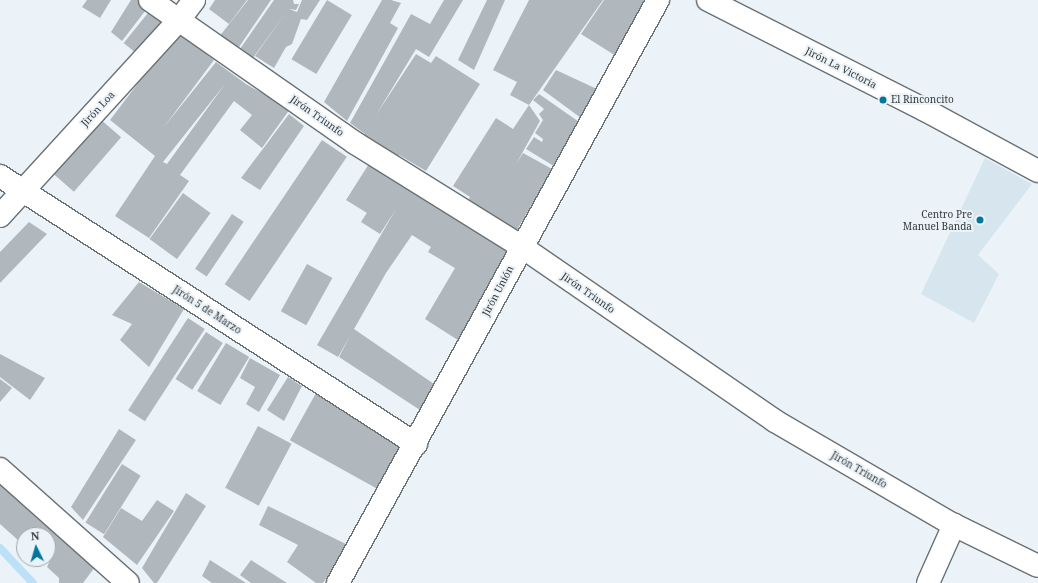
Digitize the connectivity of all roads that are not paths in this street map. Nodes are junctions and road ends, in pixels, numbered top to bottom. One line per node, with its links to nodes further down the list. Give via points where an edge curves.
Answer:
1 (150, 0): 5 (street, Jirón Triunfo)
2 (194, 0): 5 (street, Jirón Loa)
3 (658, 0): 10 (street, Jirón Unión)
4 (708, 0): 6 (street, Jirón La Victoria, via 925,110)
5 (179, 20): 8 (street, Jirón Loa); 10 (street, Jirón Triunfo, via 355,143)
6 (1038, 171)
7 (0, 176): 8 (street, Jirón 5 de Marzo)
8 (22, 192): 9 (street, Jirón Loa); 11 (street, Jirón 5 de Marzo)
9 (0, 216)
10 (522, 247): 11 (street, Jirón Unión); 13 (street, Jirón Triunfo, via 775,421)
11 (416, 444): 16 (street, Jirón Unión)
12 (0, 469): 15 (street)
13 (954, 525): 14 (street, Jirón Triunfo); 17 (street)
14 (1038, 566)
15 (128, 583)
16 (338, 583)
17 (928, 583)

